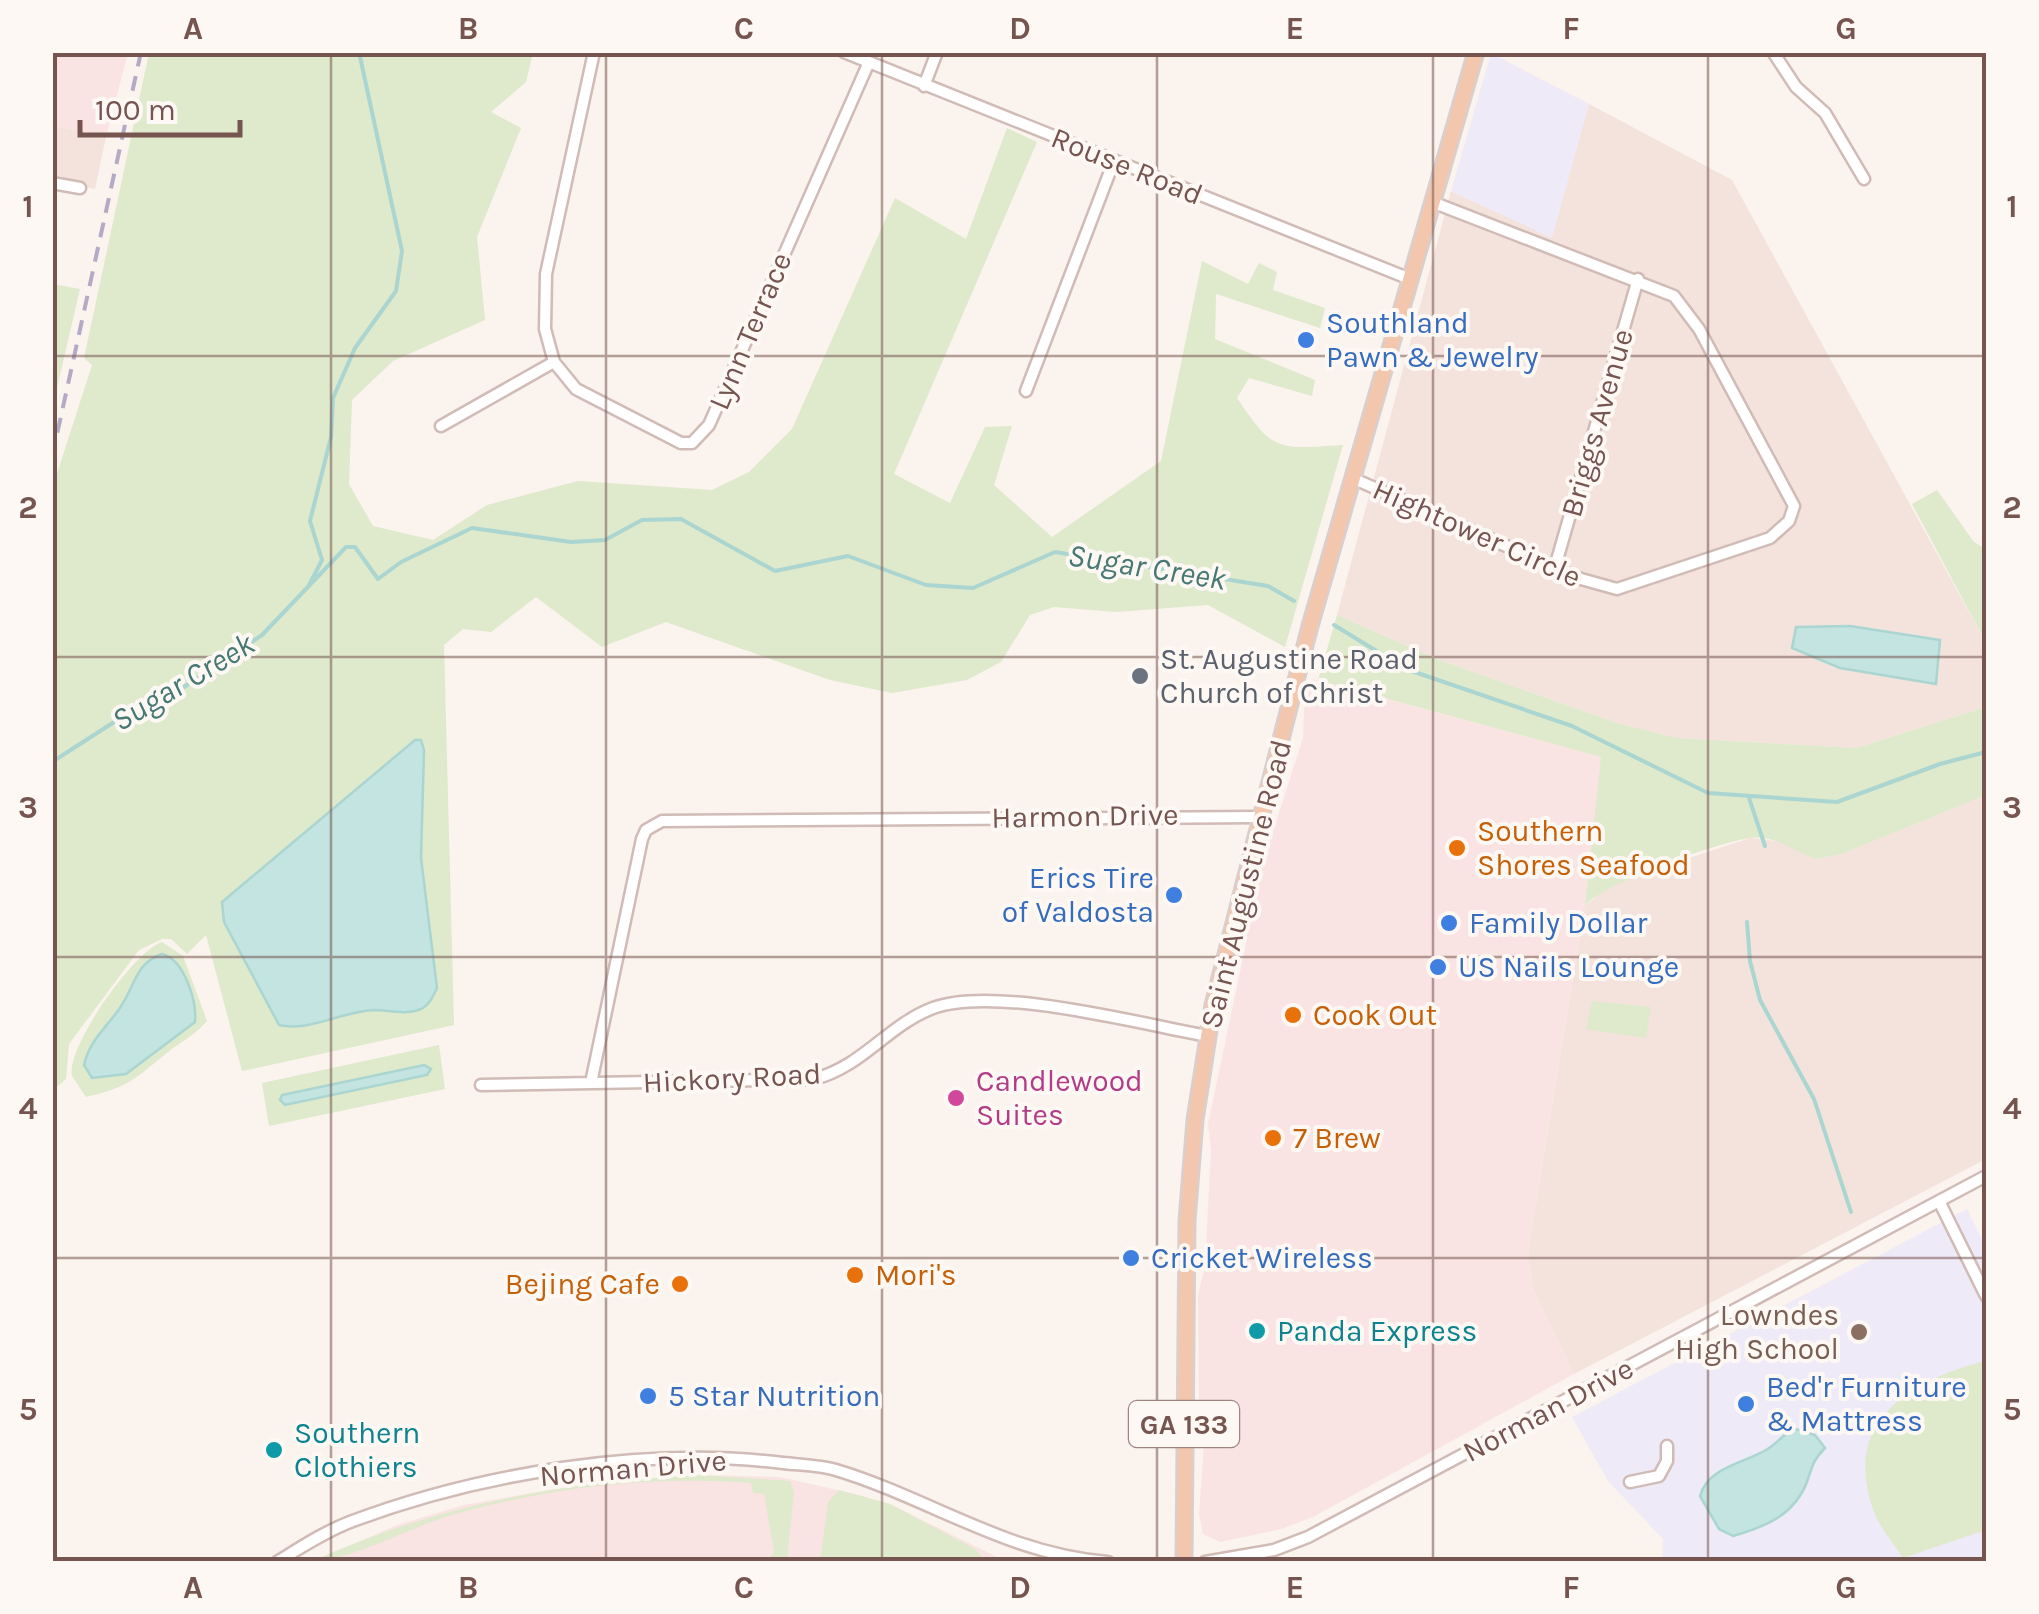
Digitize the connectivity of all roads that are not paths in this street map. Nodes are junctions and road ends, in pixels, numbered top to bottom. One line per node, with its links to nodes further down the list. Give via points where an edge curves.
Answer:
1 (594, 52): 15 (street, via 546,274 544,316)
2 (844, 52): 6 (street, Rouse Road)
3 (938, 52): 7 (street)
4 (1476, 52): 12 (main road, Saint Augustine Road / GA 133)
5 (1774, 52): 9 (street, via 1796,87 1825,113)
6 (869, 62): 7 (street, Rouse Road); 15 (street, Lynn Terrace, via 703,436 682,443 608,410 563,378)
7 (924, 86): 8 (street, Rouse Road)
8 (1114, 161): 13 (street, Rouse Road); 16 (street)
9 (1864, 179)
10 (52, 182): 11 (street)
11 (80, 188)
12 (1432, 202): 13 (main road, Saint Augustine Road / GA 133); 14 (street, Hightower Circle)
13 (1410, 279): 18 (main road, Saint Augustine Road / GA 133)
14 (1638, 279): 19 (street, Briggs Avenue); 19 (street, Hightower Circle, via 1686,308 1794,506 1770,538 1617,589)
15 (554, 362): 17 (street)
16 (1026, 391)
17 (441, 426)
18 (1352, 478): 19 (street, Hightower Circle); 20 (main road, Saint Augustine Road / GA 133)
19 (1555, 567)
20 (1259, 817): 21 (street, Harmon Drive); 22 (main road, Saint Augustine Road / GA 133)
21 (912, 818): 23 (street, Hickory Road, via 652,825 642,839)
22 (1208, 1036): 23 (street, Hickory Road, via 973,1000 922,1013 848,1067 814,1079); 32 (main road, Saint Augustine Road / GA 133, via 1187,1221)
23 (591, 1083): 24 (street, Hickory Road)
24 (481, 1085)
25 (1986, 1176): 26 (street, Norman Drive)
26 (1939, 1201): 27 (street); 33 (street, Norman Drive, via 1308,1537)
27 (1986, 1296)
28 (1667, 1446): 29 (street, via 1659,1476)
29 (1630, 1482)
30 (276, 1562): 31 (street, Norman Drive, via 347,1523 461,1488 596,1465 699,1457 830,1468 1036,1552)
31 (1108, 1562)
32 (1184, 1562)
33 (1206, 1562)

